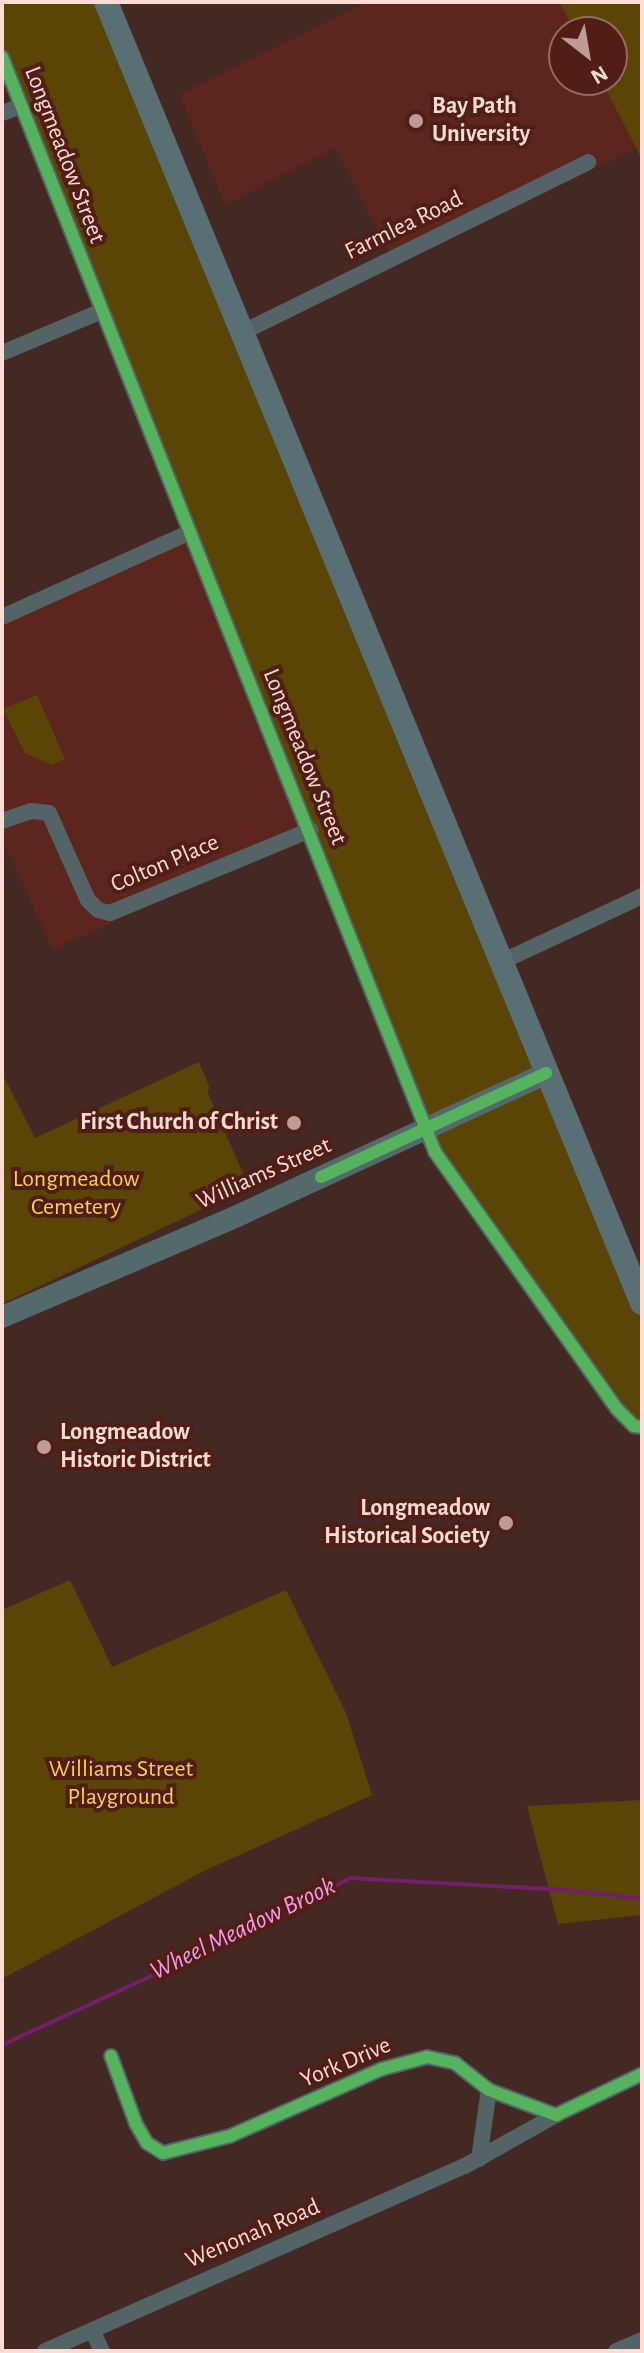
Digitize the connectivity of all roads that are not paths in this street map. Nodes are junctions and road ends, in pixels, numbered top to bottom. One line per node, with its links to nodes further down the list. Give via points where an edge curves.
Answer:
1 (106, 2): 7 (main road)
2 (2, 57): 3 (street, Longmeadow Street)
3 (21, 106): 4 (street); 6 (street, Longmeadow Street)
4 (2, 113)
5 (588, 162): 7 (street, Farmlea Road)
6 (102, 311): 8 (street); 9 (street, Longmeadow Street)
7 (241, 333): 14 (main road)
8 (2, 353)
9 (190, 532): 10 (street); 12 (street, Longmeadow Street)
10 (2, 617)
11 (2, 821): 12 (street, Colton Place, via 31,811 49,813 82,889 92,906 103,912 125,909)
12 (310, 830): 16 (street, Longmeadow Street)
13 (642, 896): 14 (street)
14 (499, 963): 15 (main road)
15 (546, 1073): 16 (main road, Williams Street); 17 (main road)
16 (426, 1129): 18 (main road, Williams Street); 19 (street, Longmeadow Street, via 447,1170 617,1409)
17 (642, 1303)
18 (2, 1317)
19 (642, 1427)
20 (111, 2056): 22 (street, York Drive, via 136,2124 147,2143 163,2153 230,2136 413,2059 455,2063)
21 (642, 2074): 23 (street)
22 (489, 2090): 23 (street, York Drive); 24 (street)
23 (556, 2115): 24 (street, Wenonah Road)
24 (479, 2159): 25 (street, Wenonah Road)
25 (93, 2332): 27 (street, Wenonah Road); 28 (street)
26 (642, 2340): 29 (street)
27 (45, 2351)
28 (102, 2351)
29 (616, 2351)

